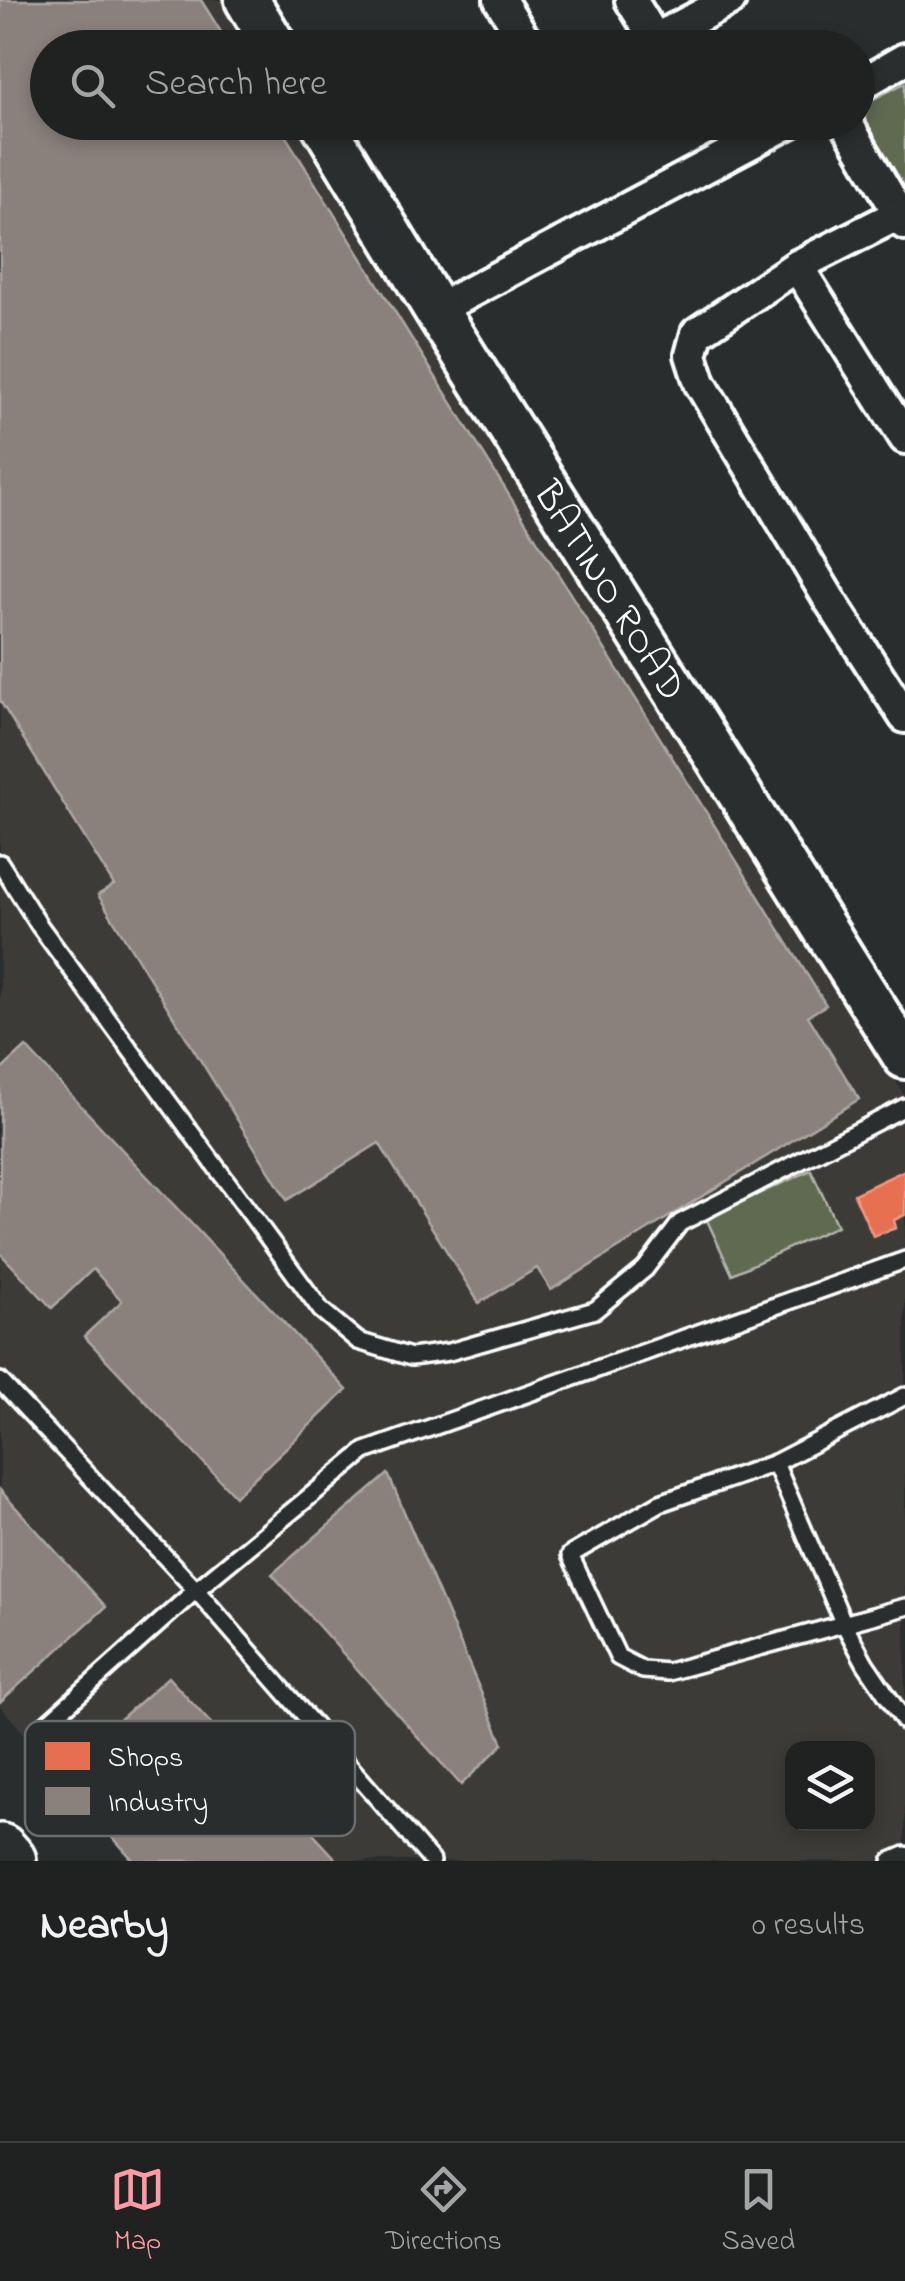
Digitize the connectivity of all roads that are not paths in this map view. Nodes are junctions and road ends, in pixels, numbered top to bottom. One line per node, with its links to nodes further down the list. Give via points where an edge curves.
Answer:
1 (247, 0): 5 (main road)
2 (500, 0): 6 (street)
3 (631, 0): 7 (street)
4 (730, 0): 8 (street)
5 (265, 30)
6 (519, 30)
7 (642, 30)
8 (672, 30)
9 (905, 59): 10 (street)
10 (875, 76)
11 (333, 140): 16 (main road, BATINO ROAD)
12 (756, 140): 16 (street)
13 (856, 140): 14 (street)
14 (902, 219): 15 (street)
15 (797, 266): 17 (street); 18 (street, via 696,333 692,364)
16 (436, 310): 20 (main road, BATINO ROAD)
17 (905, 438)
18 (905, 717)
19 (0, 863): 21 (lane, via 39,926 321,1310 358,1341 411,1357 595,1310 646,1269 680,1223)
20 (905, 1057)
21 (905, 1107)
22 (905, 1260): 26 (lane, via 366,1451)
23 (0, 1381): 26 (lane)
24 (905, 1396): 25 (lane)
25 (775, 1462): 28 (lane); 28 (lane, via 660,1502 570,1555 618,1657 642,1670 668,1672)
26 (196, 1590): 29 (lane); 30 (lane)
27 (905, 1607): 28 (lane)
28 (843, 1622): 31 (lane)
29 (48, 1721)
30 (310, 1721)
31 (905, 1722)
32 (355, 1773): 36 (lane)
33 (0, 1852): 35 (highway)
34 (905, 1855): 37 (lane)
35 (8, 1861)
36 (432, 1861)
37 (891, 1861)

